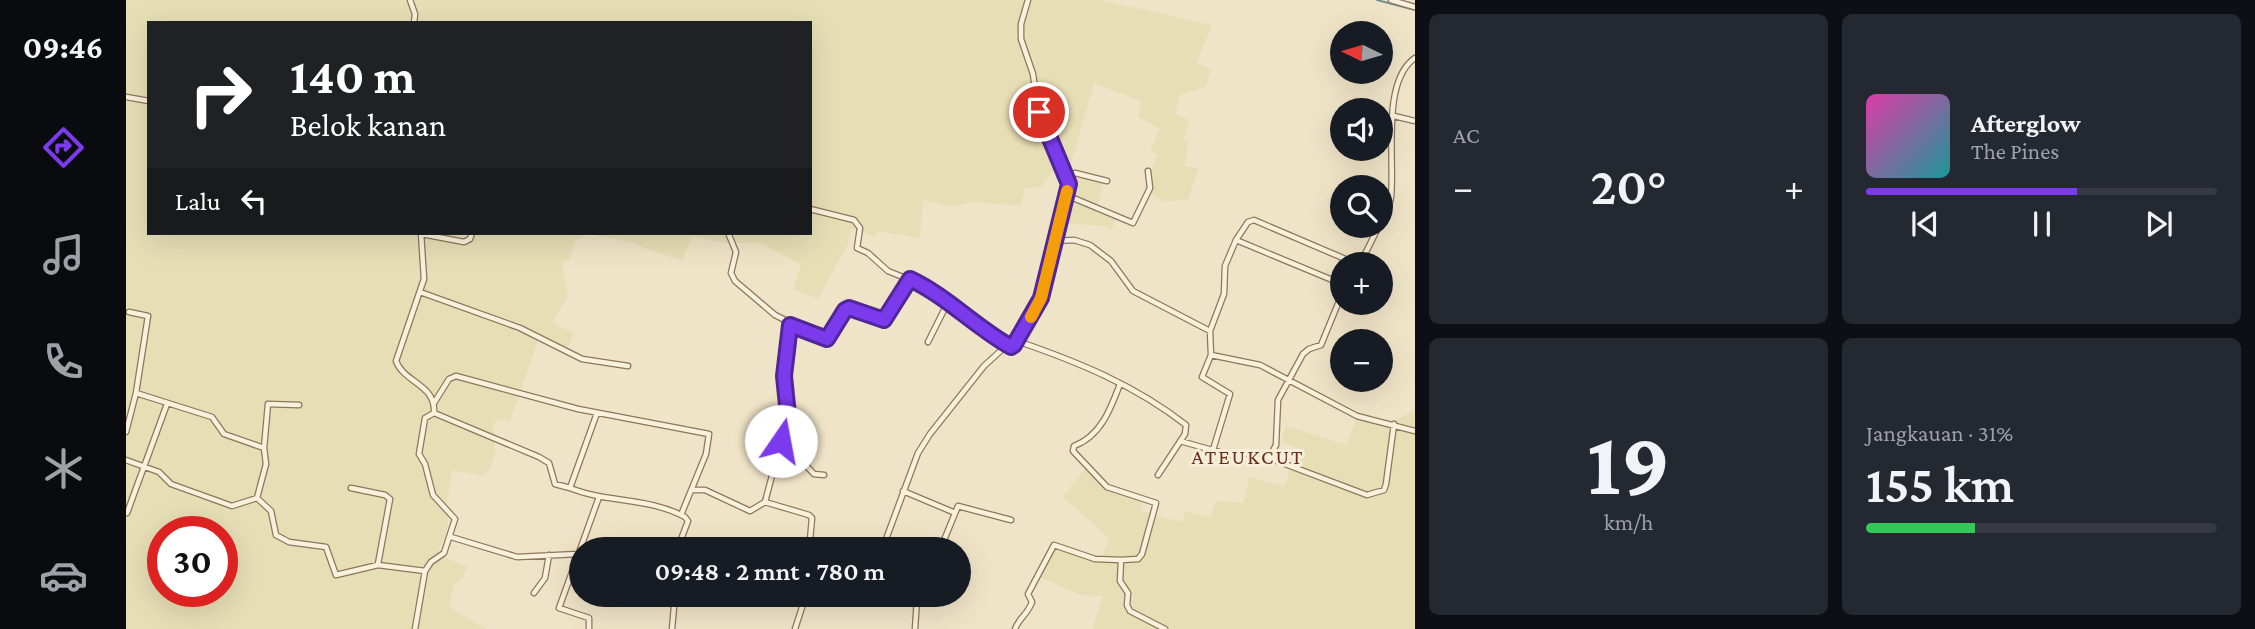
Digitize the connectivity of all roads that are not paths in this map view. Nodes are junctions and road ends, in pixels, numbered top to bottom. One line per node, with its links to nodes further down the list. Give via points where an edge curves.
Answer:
1 (410, 0): 5 (street)
2 (1028, 0): 13 (street, via 1021,39 1040,116)
3 (1391, 0): 4 (street)
4 (1415, 7)
5 (414, 21)
6 (1415, 58): 9 (street, via 1403,68 1394,92)
7 (126, 97): 8 (street)
8 (147, 101)
9 (1394, 116): 10 (street); 12 (street)
10 (1415, 121)
11 (1148, 171): 15 (street, via 1150,185 1135,223)
12 (1392, 175)
13 (1068, 178): 14 (street, via 1075,173); 15 (street)
14 (1107, 181)
15 (1066, 195): 22 (street)
16 (812, 210): 24 (street, via 854,220 860,228 855,246 888,271)
17 (422, 235): 26 (street)
18 (427, 235): 19 (street, via 464,242)
19 (471, 235)
20 (728, 235): 30 (street, via 736,252 733,277)
21 (1236, 240): 23 (street, via 1254,220); 25 (street); 31 (street)
22 (1053, 241): 31 (street, via 1090,245 1111,261 1133,291); 32 (street, via 1041,298)
23 (1333, 252)
24 (910, 279): 27 (street); 30 (street, via 884,320 849,308 827,339)
25 (1330, 279)
26 (420, 292): 36 (street, via 520,328 582,359); 40 (street, via 396,361)
27 (947, 304): 33 (street); 34 (street)
28 (129, 312): 39 (street, via 148,316)
29 (1333, 315): 37 (street, via 1321,345 1309,349)
30 (790, 325): 51 (street, via 784,376 788,415)
31 (1210, 331): 35 (street)
32 (1017, 341): 34 (street); 38 (street, via 1088,365)
33 (928, 342)
34 (1007, 345): 60 (street, via 984,366 930,434)
35 (1211, 355): 37 (street, via 1259,365); 50 (street, via 1203,380 1230,394)
36 (628, 366)
37 (1288, 378): 45 (street, via 1357,416); 52 (street, via 1276,407 1276,445)
38 (1120, 384): 48 (street, via 1186,425); 76 (street, via 1109,413 1073,451 1107,487 1156,503 1142,554)
39 (136, 393): 41 (street); 47 (street)
40 (434, 403): 43 (street); 44 (street, via 449,379 456,376)
41 (167, 404): 49 (street, via 212,417 224,434); 54 (street)
42 (299, 405): 49 (street, via 268,404)
43 (434, 413): 58 (street, via 539,457 549,463 555,484); 68 (street, via 425,418 419,454 433,495 455,517)
44 (597, 413): 58 (street); 59 (street, via 709,434)
45 (1394, 424): 46 (street); 52 (street, via 1387,484 1374,495)
46 (1415, 431)
47 (126, 432)
48 (1180, 441): 50 (street); 56 (street)
49 (264, 449): 62 (street, via 266,464)
50 (1213, 450): 52 (street, via 1248,460)
51 (779, 451): 55 (street, via 799,458 814,474); 63 (street)
52 (1269, 458)
53 (126, 460): 54 (street)
54 (147, 466): 62 (street, via 170,484 232,506); 65 (street)
55 (824, 475)
56 (1158, 475)
57 (351, 488): 77 (street, via 390,499)
58 (570, 488): 61 (street)
59 (692, 491): 63 (street, via 705,491 750,511); 66 (street)
60 (902, 491): 64 (street); 72 (street)
61 (599, 497): 66 (street, via 656,505); 69 (street)
62 (257, 498): 77 (street, via 271,510 276,535 289,542 326,547 336,575)
63 (765, 502): 71 (street, via 809,515)
64 (953, 512): 67 (street, via 962,505); 73 (street)
65 (127, 513)
66 (681, 515): 70 (street, via 688,521)
67 (1011, 520)
68 (451, 537): 75 (street, via 508,555); 78 (street, via 444,553)
69 (584, 537)
70 (682, 537)
71 (810, 537)
72 (886, 537)
73 (944, 537)
74 (569, 554): 75 (street)
75 (549, 555): 80 (street, via 545,578)
76 (1121, 561): 89 (street, via 1095,559 1054,545 1028,594 1032,602 1026,615); 90 (street, via 1120,581 1128,593 1127,607)
77 (378, 565): 78 (street)
78 (425, 571): 84 (street)
79 (569, 579): 85 (street, via 559,607 589,618)
80 (534, 593)
81 (674, 607): 86 (street)
82 (802, 607): 87 (street)
83 (918, 607): 88 (street)
84 (415, 629)
85 (589, 629)
86 (672, 629)
87 (795, 629)
88 (915, 629)
89 (1015, 629)
90 (1165, 629)

